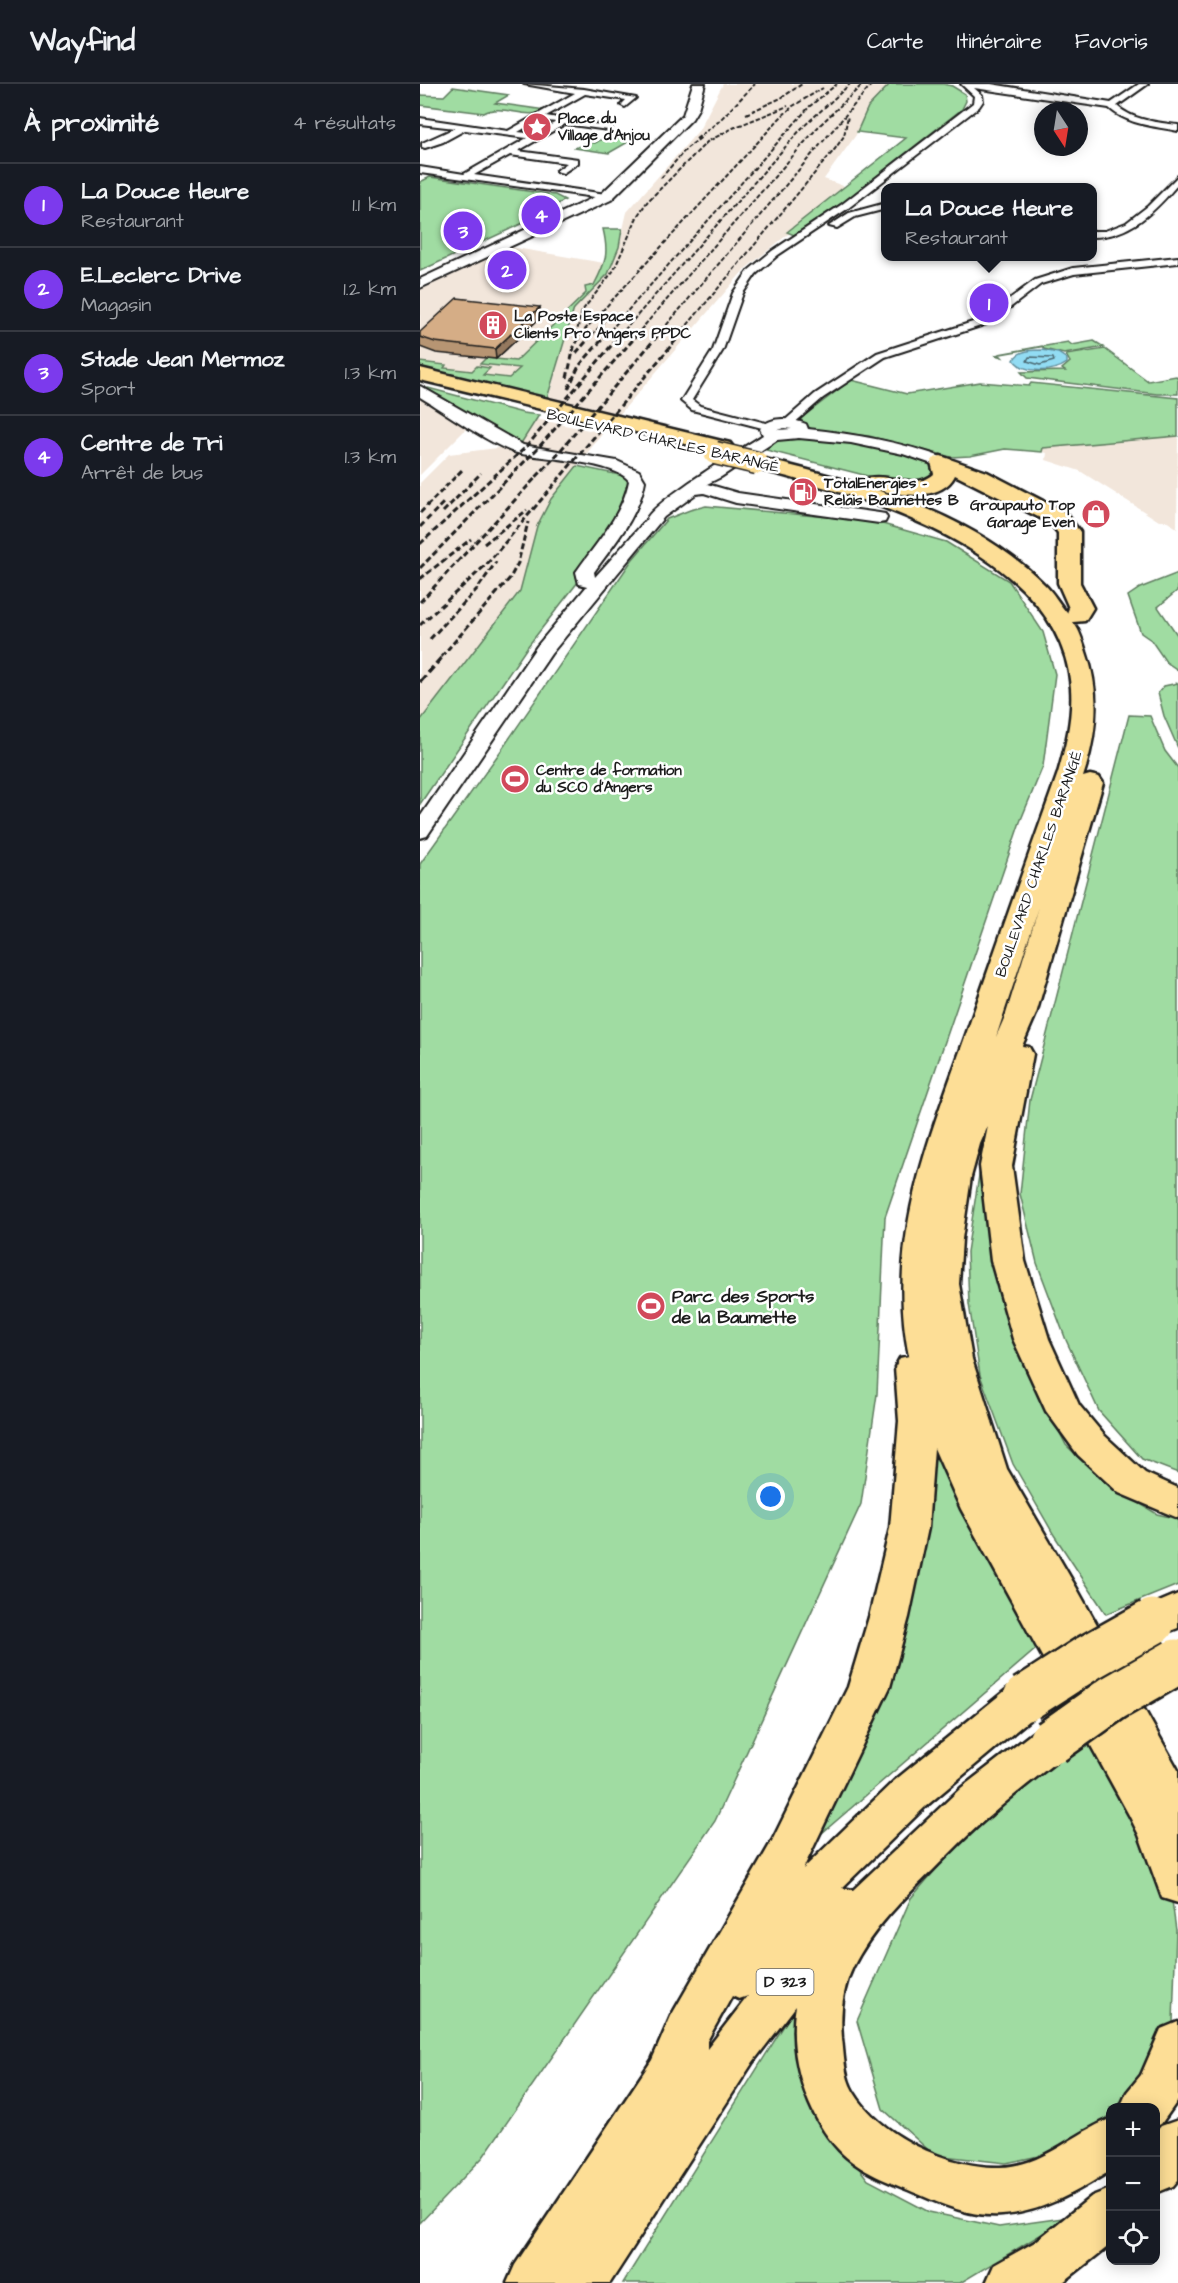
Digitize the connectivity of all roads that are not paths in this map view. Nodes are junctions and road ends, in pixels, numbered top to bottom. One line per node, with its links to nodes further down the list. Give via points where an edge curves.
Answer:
1 (528, 84): 6 (street)
2 (687, 84): 26 (street, via 672,119)
3 (699, 84): 26 (street, via 688,117)
4 (1144, 84): 9 (street)
5 (966, 85): 9 (street); 45 (street, via 978,95 976,105 844,207 761,263 741,287 718,350 686,401 696,408)
6 (560, 86): 7 (street)
7 (584, 92): 8 (street, via 632,98); 10 (street)
8 (625, 105)
9 (1112, 106): 15 (street, via 1130,118)
10 (538, 117): 12 (street); 16 (street)
11 (420, 121): 13 (street)
12 (564, 121): 14 (street); 17 (street)
13 (464, 127): 16 (street); 18 (street)
14 (608, 127)
15 (1178, 128)
16 (510, 133): 17 (street)
17 (536, 137): 19 (street)
18 (425, 145)
19 (509, 152): 21 (street, via 575,161); 22 (street)
20 (420, 170): 22 (street)
21 (560, 171)
22 (466, 177): 24 (street)
23 (1178, 180): 32 (street, via 1127,227)
24 (512, 183): 25 (street); 28 (street, via 568,195 574,200)
25 (564, 190): 26 (street); 27 (street)
26 (604, 191): 27 (street); 38 (street)
27 (590, 194): 28 (street)
28 (572, 205): 37 (street)
29 (881, 207): 30 (street)
30 (859, 213): 31 (street); 33 (street)
31 (881, 216)
32 (1097, 234)
33 (819, 237)
34 (1178, 261): 40 (street, via 1082,270 1053,277)
35 (1141, 274): 36 (street)
36 (1108, 277)
37 (420, 278)
38 (420, 284)
39 (1070, 284): 40 (street)
40 (1022, 292): 44 (street, via 977,325 881,355 819,396)
41 (420, 374): 46 (highway, BOULEVARD CHARLES BARANGÉ)
42 (420, 383): 46 (highway, BOULEVARD CHARLES BARANGÉ)
43 (420, 391): 53 (street, via 518,449 611,464 633,474 637,481 634,497 585,572 585,580)
44 (794, 428): 45 (street, via 784,436); 47 (street, via 878,443)
45 (772, 431): 50 (street)
46 (719, 450): 48 (highway, BOULEVARD CHARLES BARANGÉ, bridge)
47 (941, 462): 49 (highway, via 945,476 935,484 910,489); 54 (highway, via 986,469 1058,518 1069,532 1069,583 1081,608)
48 (774, 467): 49 (highway, BOULEVARD CHARLES BARANGÉ); 52 (highway, BOULEVARD CHARLES BARANGÉ, via 896,502 941,523)
49 (865, 482): 54 (highway, BOULEVARD CHARLES BARANGÉ, via 923,503 986,535 1038,573)
50 (703, 491): 51 (street); 53 (street, via 654,521)
51 (879, 518): 52 (highway, via 940,534)
52 (1005, 563): 57 (highway, BOULEVARD CHARLES BARANGÉ, via 1044,598 1071,640 1082,674 1082,736 928,1200 920,1251)
53 (598, 583): 55 (street, via 544,650)
54 (1077, 616): 56 (highway, BOULEVARD CHARLES BARANGÉ, via 1101,672 1103,724 1092,774)
55 (420, 832)
56 (1021, 1014): 58 (highway, via 1019,1048 996,1166 1008,1261 1031,1339 1064,1411 1091,1445 1132,1483); 61 (highway, BOULEVARD CHARLES BARANGÉ, via 964,1144 955,1177 942,1284 954,1359 988,1470)
57 (919, 1294): 62 (highway, via 926,1353 959,1467 1144,1802); 64 (highway, via 907,1316 917,1421 909,1528 869,1687 788,1854 688,2031)
58 (1178, 1504)
59 (1172, 1641): 60 (highway, bridge, via 1113,1698)
60 (1040, 1722): 64 (highway, D 323, via 957,1751 880,1819 767,1940); 67 (highway, via 976,1801 870,1902 838,1950 824,1979 817,2017 821,2063 831,2100 857,2135 888,2157 958,2187 1000,2191 1038,2185); 71 (highway, D 323, via 887,1859 826,1929 735,2047)
61 (1178, 1810)
62 (1178, 1884)
63 (1178, 2044): 65 (highway, via 1158,2091)
64 (672, 2070): 70 (highway, D 323)
65 (1148, 2103)
66 (1178, 2143): 68 (highway)
67 (1106, 2145)
68 (1160, 2163)
69 (1106, 2216): 72 (highway, via 1053,2260)
70 (533, 2283)
71 (580, 2283)
72 (1012, 2283)

